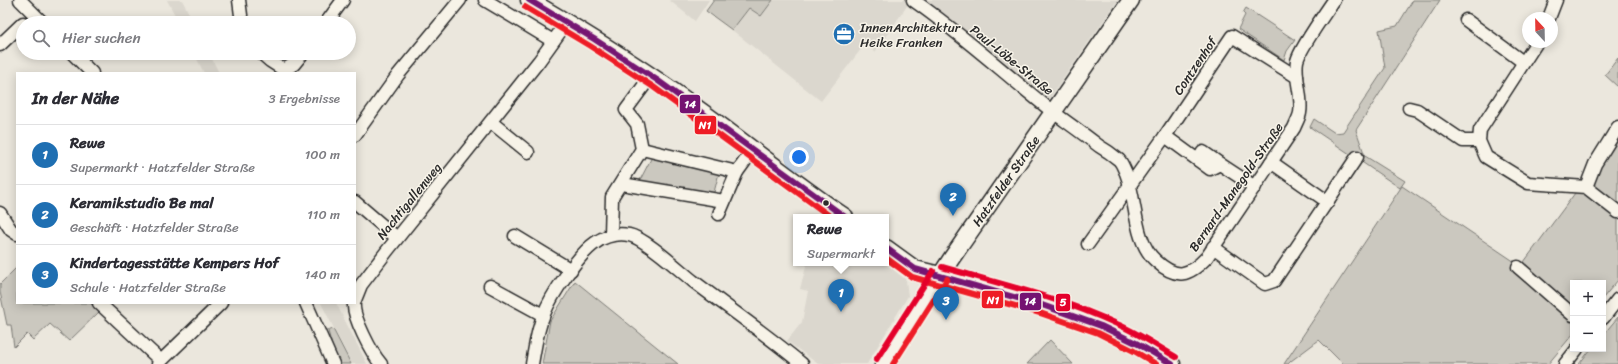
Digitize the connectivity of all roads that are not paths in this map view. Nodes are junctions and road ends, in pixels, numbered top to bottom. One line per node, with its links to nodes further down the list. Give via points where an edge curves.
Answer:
1 (20, 0): 12 (street)
2 (239, 0): 13 (street)
3 (343, 0): 14 (street)
4 (460, 0): 32 (street, via 398,75)
5 (485, 0): 18 (street)
6 (529, 0): 16 (main road)
7 (913, 0): 29 (street, Paul-Löbe-Straße)
8 (1131, 0): 29 (main road, Hatzfelder Straße)
9 (1556, 0): 11 (street)
10 (1331, 1): 27 (street, Bernard-Manegold-Straße, via 1297,60)
11 (1551, 12)
12 (33, 14)
13 (241, 16)
14 (331, 16)
15 (1466, 20): 24 (street)
16 (567, 22): 18 (street, Nachtigallenweg); 26 (main road)
17 (16, 30): 19 (street)
18 (553, 41): 30 (street, Nachtigallenweg)
19 (0, 45)
20 (1533, 48): 24 (street)
21 (79, 60): 25 (street)
22 (269, 60): 23 (street, via 284,70)
23 (297, 60)
24 (1523, 62): 34 (street, via 1480,130)
25 (91, 72)
26 (651, 76): 35 (street, via 626,110 637,124); 36 (main road)
27 (1297, 77): 33 (street, Contzenhof, via 1232,36); 39 (street, Bernard-Manegold-Straße, via 1300,114 1294,128)
28 (1409, 108): 34 (street, via 1417,110 1463,141)
29 (1054, 112): 42 (street, Bernard-Manegold-Straße, via 1120,161); 61 (main road, Hatzfelder Straße)
30 (491, 122): 37 (street); 55 (street, Nachtigallenweg)
31 (1618, 127): 44 (street, via 1595,164)
32 (356, 135)
33 (1165, 136): 42 (street, Contzenhof); 43 (street, via 1210,169 1220,164)
34 (1479, 141): 44 (street, via 1486,158 1528,183)
35 (642, 149): 40 (street); 41 (street)
36 (753, 150): 40 (street); 51 (main road)
37 (528, 152)
38 (1357, 157): 46 (street)
39 (1271, 162): 43 (street, Bernard-Manegold-Straße); 46 (street)
40 (737, 172): 45 (street)
41 (622, 184): 45 (street); 53 (street, via 612,197)
42 (1130, 184): 56 (street); 57 (street, Bernard-Manegold-Straße, via 1140,234 1154,260 1161,266 1173,273 1191,271)
43 (1255, 187): 57 (street, Bernard-Manegold-Straße)
44 (1586, 187): 48 (street)
45 (724, 201): 50 (street)
46 (1328, 202): 57 (street, via 1274,281 1265,284)
47 (356, 203): 55 (street)
48 (1618, 212)
49 (0, 214): 52 (street)
50 (719, 214)
51 (841, 214)
52 (16, 233)
53 (611, 235): 60 (street, via 595,243 582,254); 77 (street, via 631,235 648,245)
54 (515, 236): 60 (street)
55 (397, 238): 63 (street, Nachtigallenweg, via 361,286)
56 (1088, 244)
57 (1213, 248)
58 (889, 250): 61 (main road, via 915,269)
59 (1518, 267): 69 (street)
60 (571, 270): 70 (street)
61 (940, 275): 78 (main road, Hatzfelder Straße); 79 (main road, via 1090,321)
62 (490, 286): 70 (street)
63 (356, 299)
64 (1618, 299): 71 (street)
65 (100, 304): 73 (street)
66 (220, 304): 73 (street)
67 (306, 304): 74 (street)
68 (354, 304): 75 (street, via 357,323)
69 (1570, 312)
70 (543, 314): 76 (street)
71 (1605, 316)
72 (1575, 352): 80 (street)
73 (159, 363)
74 (333, 364)
75 (381, 364)
76 (532, 364)
77 (802, 364)
78 (883, 364)
79 (1172, 364)
80 (1565, 364)

